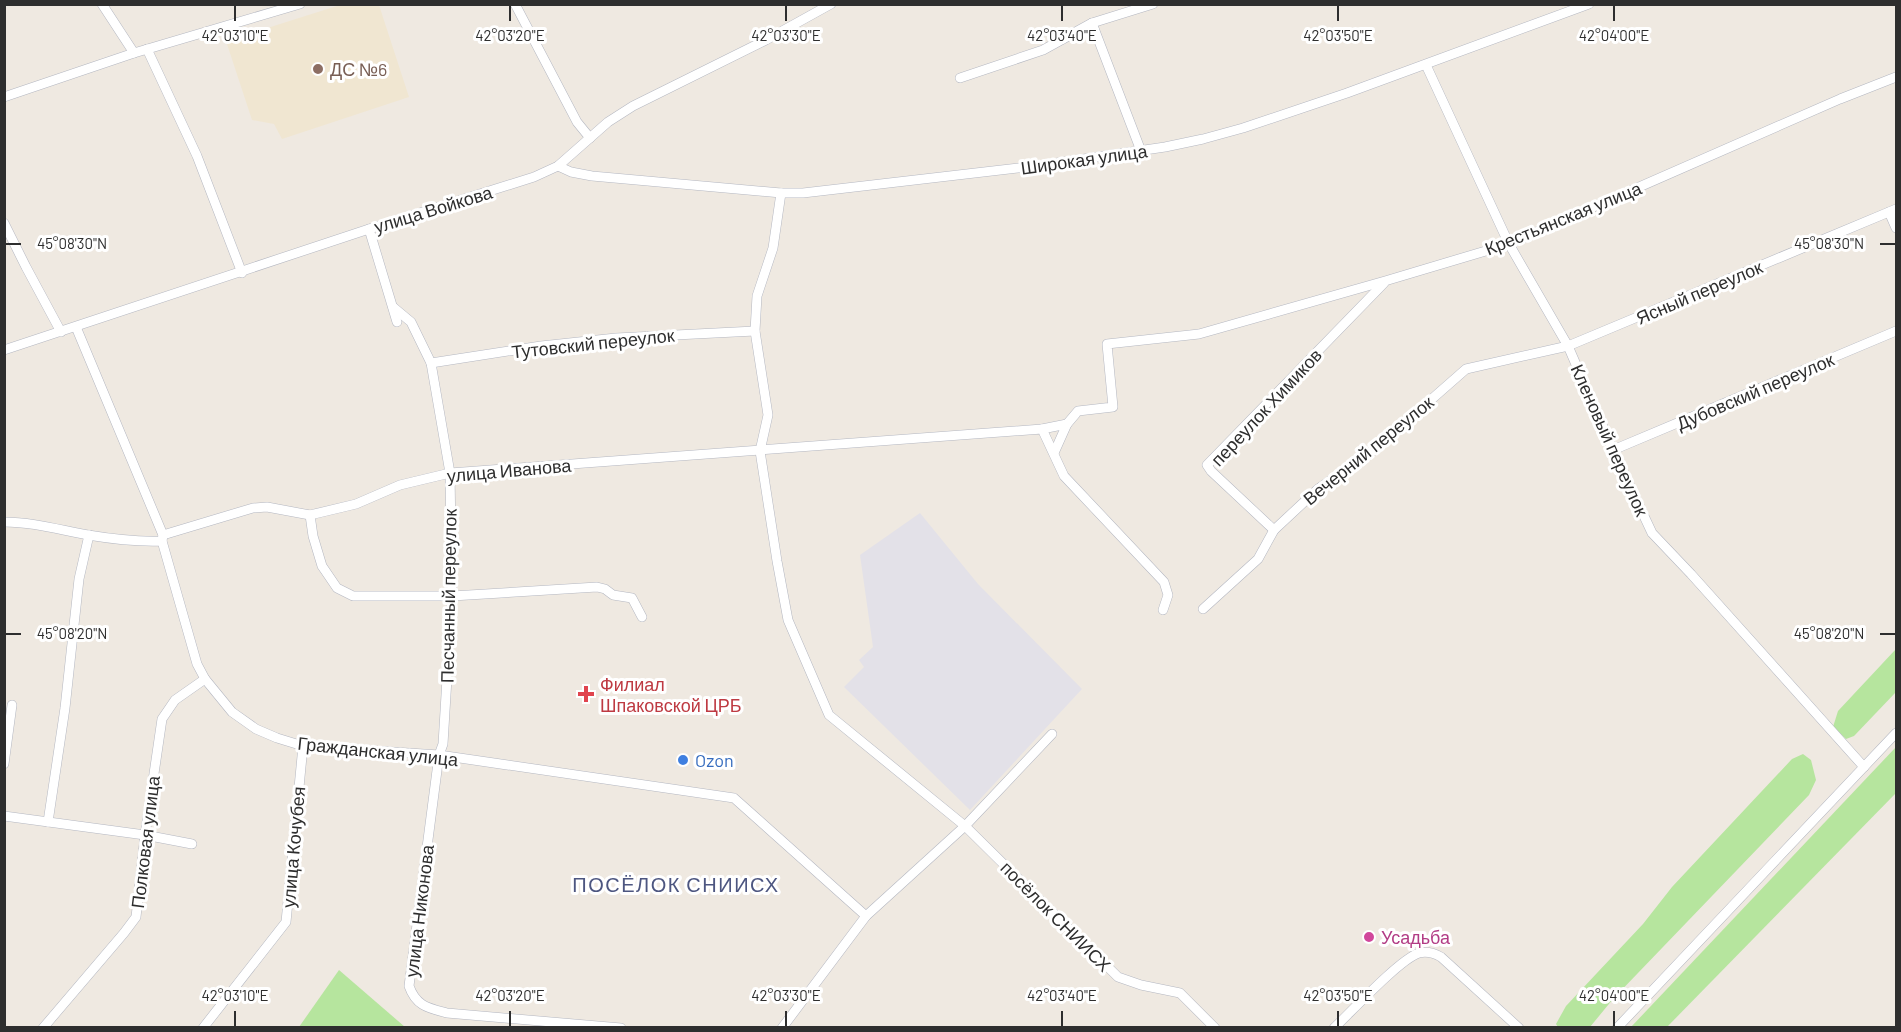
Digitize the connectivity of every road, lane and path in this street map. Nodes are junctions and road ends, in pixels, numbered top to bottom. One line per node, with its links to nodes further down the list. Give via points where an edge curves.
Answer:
1 (102, 4): 9 (street)
2 (300, 4): 8 (street)
3 (515, 4): 14 (street, via 577,122)
4 (831, 4): 14 (street, улица Войкова, via 633,106)
5 (1153, 4): 7 (street)
6 (1589, 4): 10 (street, Широкая улица)
7 (1092, 23): 12 (street, via 1043,50); 15 (street)
8 (147, 49): 9 (street); 23 (street, via 197,156)
9 (134, 53): 13 (street)
10 (1426, 65): 15 (street, Широкая улица, via 1243,128); 22 (street, Кленовый переулок)
11 (1896, 77): 22 (street, Крестьянская улица)
12 (960, 78)
13 (4, 97)
14 (590, 138): 16 (street, улица Войкова)
15 (1141, 151): 17 (street, Широкая улица, via 847,189)
16 (558, 166): 17 (street, Широкая улица, via 592,176); 21 (street, улица Войкова)
17 (781, 193): 28 (street, via 773,248 757,296)
18 (1893, 211): 20 (street); 31 (street, Ясный переулок)
19 (4, 223): 30 (street)
20 (1896, 228)
21 (369, 229): 23 (street, улица Войкова); 25 (street)
22 (1509, 244): 24 (street, Крестьянская улица); 31 (street, Кленовый переулок)
23 (242, 273): 27 (street, улица Войкова)
24 (1385, 281): 34 (street, Крестьянская улица, via 1199,333 1107,344 1113,407 1078,411); 42 (street, переулок Химиков, via 1207,465)
25 (393, 307): 26 (street); 33 (street, Песчанный переулок, via 411,322)
26 (397, 322)
27 (76, 327): 30 (street, улица Войкова); 44 (street, Гражданская улица)
28 (755, 331): 33 (street, Тутовский переулок, via 616,338); 37 (street, via 768,415)
29 (1896, 331): 36 (street, Дубовский переулок)
30 (61, 332): 32 (street, улица Войкова)
31 (1568, 346): 36 (street, Кленовый переулок); 42 (street, Вечерний переулок, via 1466,369 1368,455 1318,489)
32 (4, 350)
33 (431, 363): 39 (street, Песчанный переулок)
34 (1067, 424): 35 (street, улица Иванова); 38 (street)
35 (1042, 429): 37 (street, улица Иванова); 38 (street)
36 (1612, 450): 56 (street, Кленовый переулок, via 1652,533)
37 (760, 451): 39 (street, улица Иванова); 59 (street, посёлок СНИИСХ, via 788,620 829,715)
38 (1054, 453): 47 (street, via 1064,476 1164,582 1167,595)
39 (450, 473): 40 (street, улица Иванова); 45 (street, Песчанный переулок)
40 (310, 515): 44 (street, улица Иванова, via 253,508); 45 (street, via 322,566 338,588 353,596)
41 (4, 522): 43 (street, улица Иванова, via 45,525)
42 (1274, 530): 46 (street, Вечерний переулок, via 1258,559)
43 (89, 535): 44 (street, улица Иванова, via 142,542); 58 (street, via 79,579)
44 (163, 538): 49 (street, Гражданская улица, via 197,664)
45 (452, 596): 48 (street, via 597,587 632,598); 54 (street, Песчанный переулок, via 443,744)
46 (1203, 609)
47 (1163, 610)
48 (642, 617)
49 (205, 680): 53 (street, Гражданская улица, via 232,712 256,729); 60 (street, Полковая улица, via 175,700 162,719)
50 (12, 705): 55 (street)
51 (1896, 733): 56 (street)
52 (1053, 734): 59 (street)
53 (303, 746): 54 (street, Гражданская улица); 64 (street, улица Кочубея, via 286,922)
54 (439, 755): 62 (street, Гражданская улица, via 734,798); 65 (street, улица Никонова, via 409,986 414,999 447,1013)
55 (4, 764)
56 (1864, 767): 70 (street)
57 (4, 816): 58 (street)
58 (48, 822): 60 (street)
59 (965, 826): 62 (street); 67 (street, посёлок СНИИСХ, via 1118,977 1180,993)
60 (145, 835): 61 (street); 63 (street, Полковая улица, via 136,916)
61 (192, 844)
62 (866, 916): 66 (street)
63 (43, 1028)
64 (203, 1028)
65 (621, 1028)
66 (782, 1028)
67 (1215, 1028)
68 (1334, 1028): 69 (street, via 1404,962 1422,952 1441,957)
69 (1519, 1028)
70 (1617, 1028)

